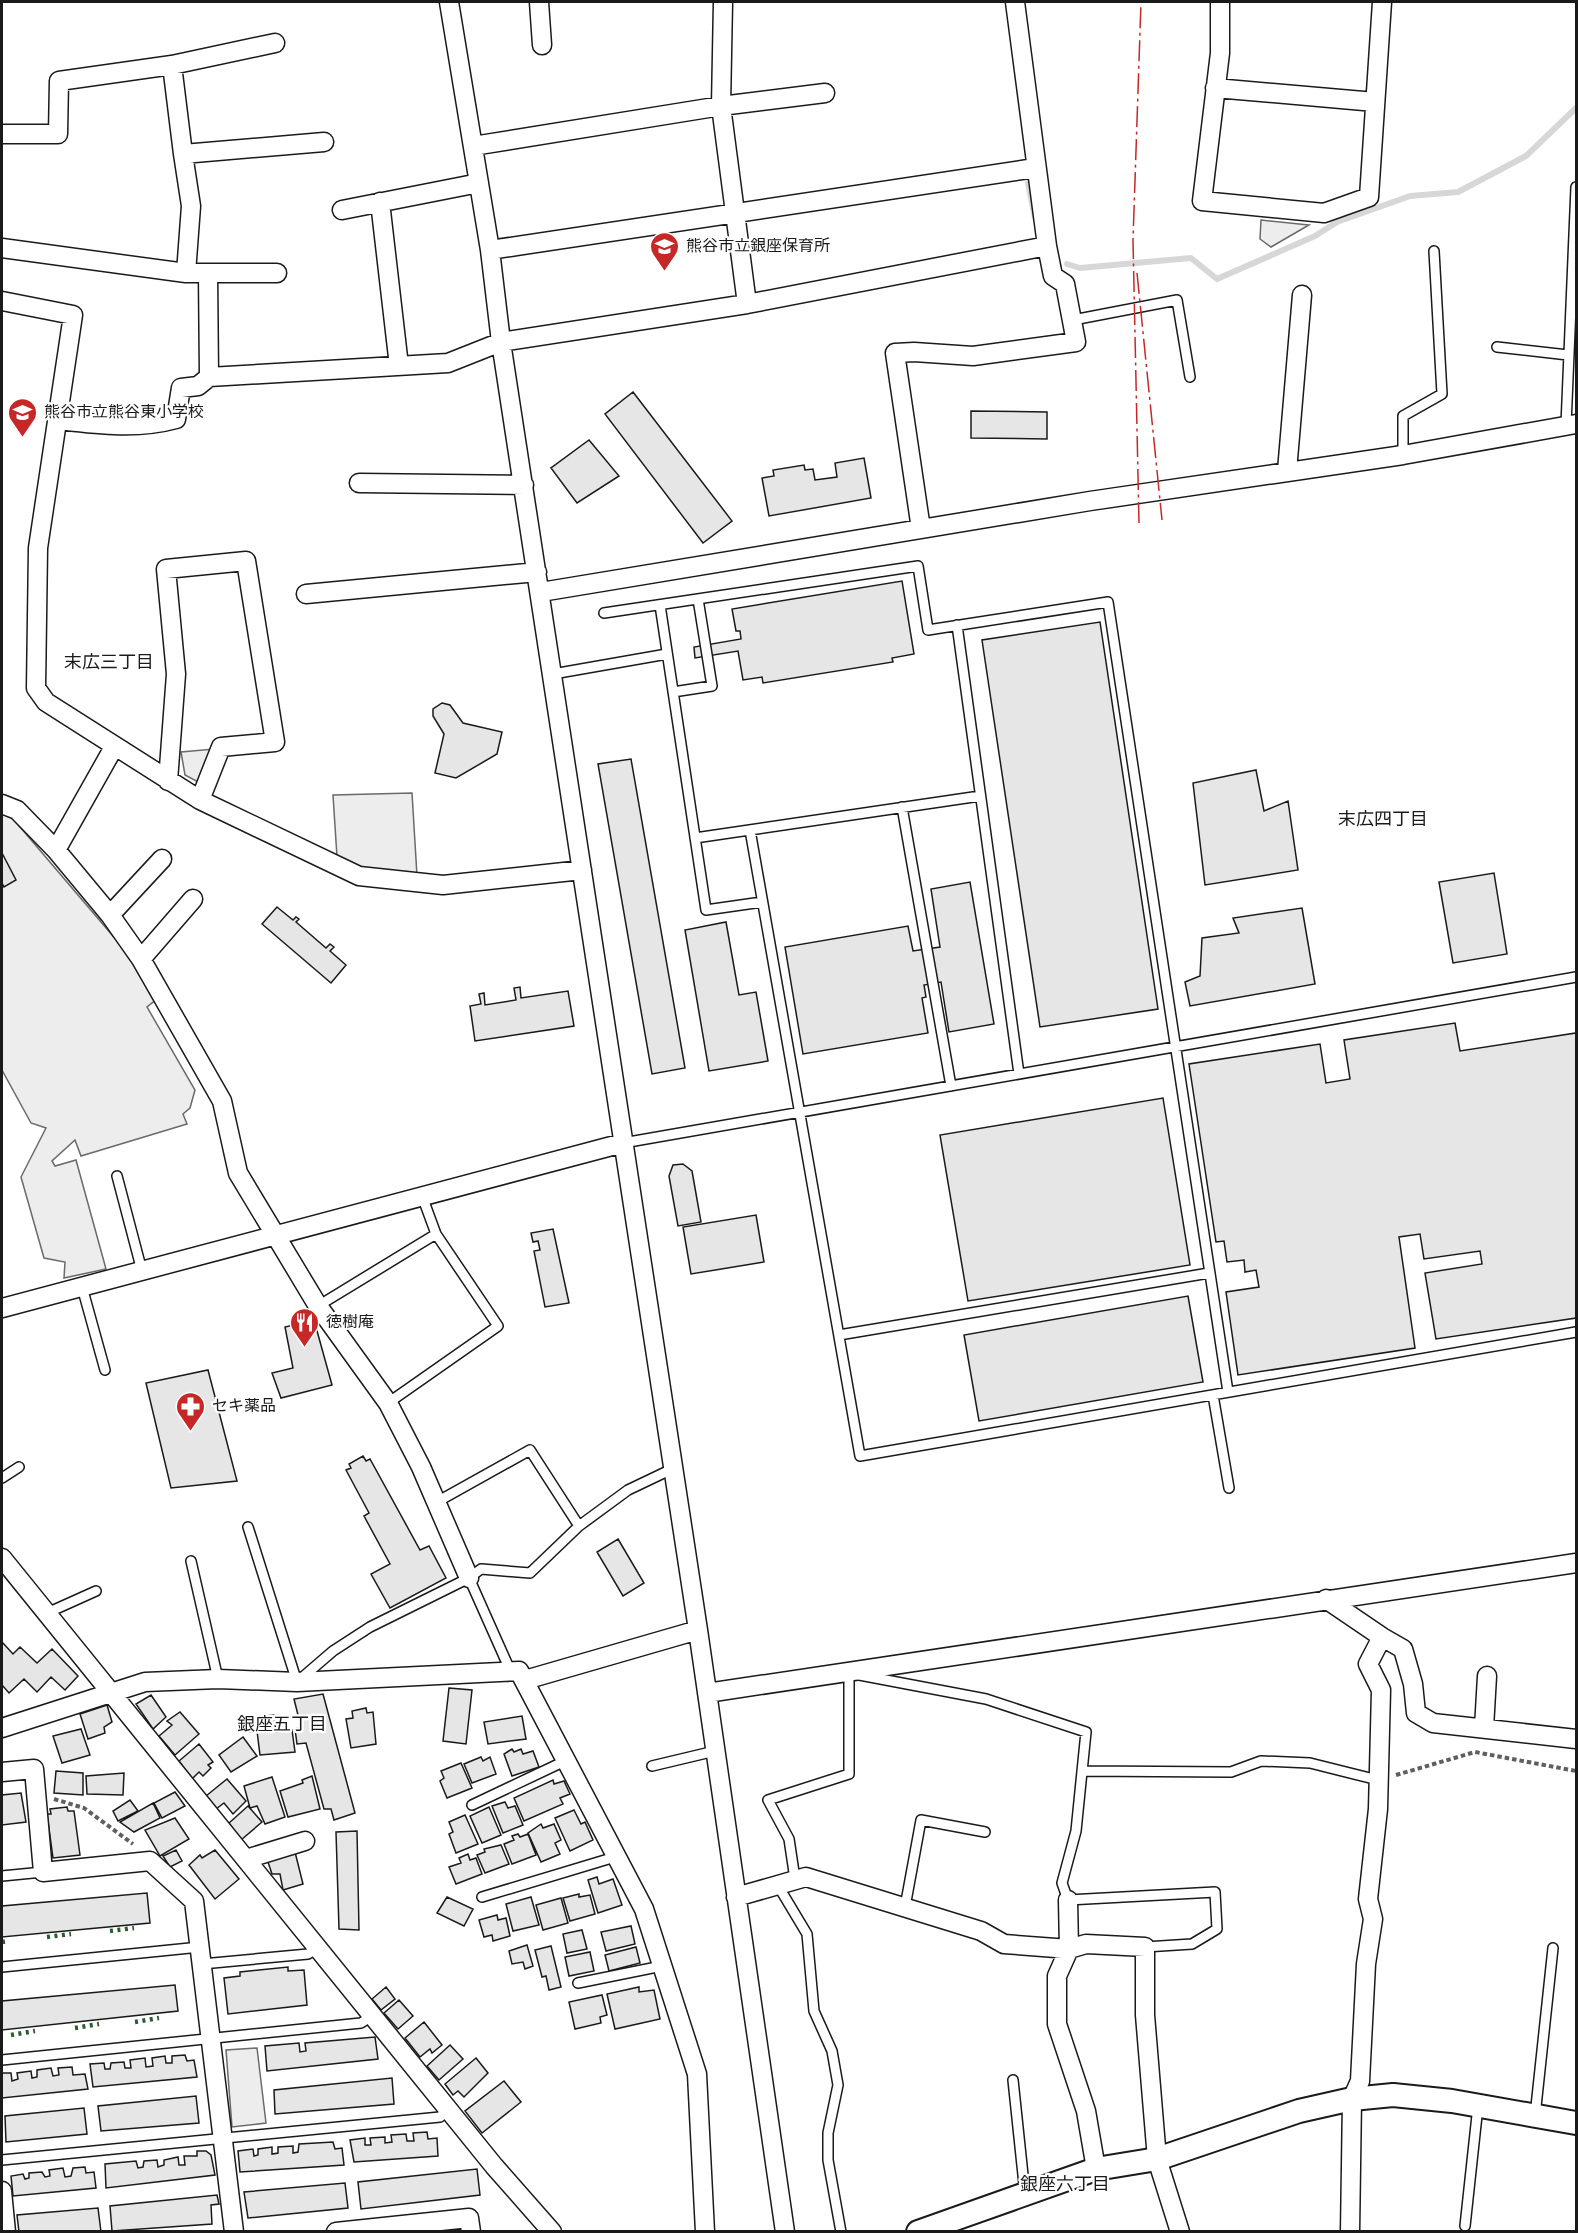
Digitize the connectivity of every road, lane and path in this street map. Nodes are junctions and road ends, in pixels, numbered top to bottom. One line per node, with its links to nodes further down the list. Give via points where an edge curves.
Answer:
1 (449, 2): 16 (street)
2 (539, 2): 8 (street)
3 (723, 2): 13 (street)
4 (1015, 2): 18 (street)
5 (1220, 2): 10 (street)
6 (1382, 2): 12 (street)
7 (275, 43): 9 (street)
8 (542, 45)
9 (172, 65): 14 (street, via 59,81 58,134); 17 (street)
10 (1215, 88): 12 (street); 12 (street, via 1202,201 1324,213 1369,198)
11 (825, 93): 13 (street)
12 (1375, 102)
13 (721, 106): 16 (street); 23 (street)
14 (2, 134)
15 (324, 142): 17 (street)
16 (473, 146): 19 (street)
17 (183, 154): 28 (street, via 192,206)
18 (1035, 168): 23 (street); 24 (street)
19 (479, 183): 21 (street); 26 (street)
20 (1576, 187): 37 (lane)
21 (380, 202): 22 (street); 38 (street)
22 (342, 210)
23 (734, 212): 26 (street); 33 (street)
24 (1047, 246): 33 (street); 34 (street, via 1053,276 1065,284)
25 (2, 248): 28 (street)
26 (490, 250): 35 (street)
27 (1434, 251): 43 (lane, via 1442,394 1403,416)
28 (186, 273): 29 (street)
29 (208, 273): 30 (street); 39 (street)
30 (277, 273)
31 (1302, 295): 44 (street)
32 (2, 301): 41 (street, via 73,315)
33 (747, 304): 35 (street)
34 (1073, 320): 40 (lane, via 1176,300); 47 (street, via 1076,342 973,356 895,353)
35 (501, 342): 38 (street, via 448,363); 46 (street)
36 (1497, 347): 37 (lane)
37 (1568, 355): 42 (lane)
38 (399, 366): 39 (street)
39 (210, 377): 41 (street, via 198,386 181,388 176,419 152,426)
40 (1190, 378)
41 (57, 420): 58 (street, via 38,548 36,688 46,702)
42 (1571, 424): 43 (street)
43 (1403, 455): 44 (street)
44 (1287, 471): 47 (street)
45 (359, 483): 46 (street)
46 (524, 485): 48 (street)
47 (921, 529): 49 (street)
48 (537, 572): 49 (street); 50 (street)
49 (541, 592): 56 (street)
50 (306, 594)
51 (698, 599): 52 (lane); 54 (lane, via 918,566 928,630); 57 (lane, via 711,686)
52 (660, 604): 53 (lane); 55 (lane)
53 (604, 613)
54 (957, 625): 60 (lane); 74 (lane, via 1108,602)
55 (667, 654): 56 (lane); 57 (lane)
56 (553, 674): 68 (street)
57 (673, 692): 65 (lane)
58 (114, 747): 59 (street); 66 (street)
59 (168, 780): 61 (street); 61 (street, via 176,674 166,569 246,561 275,742 221,747)
60 (980, 796): 63 (lane); 75 (lane)
61 (200, 800): 68 (street, via 359,876 443,885)
62 (2, 804): 66 (street, via 17,810)
63 (902, 807): 64 (lane); 76 (lane)
64 (750, 830): 65 (lane); 70 (lane)
65 (695, 838): 70 (lane, via 706,910)
66 (56, 850): 71 (street)
67 (162, 859): 71 (street)
68 (582, 870): 78 (street)
69 (193, 899): 72 (street)
70 (762, 902): 77 (lane)
71 (110, 915): 72 (street)
72 (141, 958): 82 (street, via 222,1101 238,1173)
73 (1576, 978): 74 (lane)
74 (1176, 1047): 75 (lane); 84 (lane)
75 (1019, 1074): 76 (lane)
76 (951, 1086): 77 (lane)
77 (800, 1112): 78 (lane); 89 (lane)
78 (623, 1143): 80 (street); 95 (street)
79 (117, 1176): 83 (lane)
80 (422, 1196): 81 (lane); 82 (street)
81 (436, 1234): 86 (lane); 93 (lane, via 498,1326)
82 (274, 1235): 83 (street); 86 (street)
83 (142, 1271): 85 (street)
84 (1209, 1273): 89 (lane); 91 (lane)
85 (82, 1287): 87 (street); 90 (lane)
86 (318, 1306): 93 (street)
87 (2, 1308)
88 (1576, 1332): 91 (lane)
89 (839, 1335): 92 (lane, via 860,1456)
90 (105, 1370)
91 (1228, 1392): 92 (lane)
92 (1213, 1395): 97 (lane)
93 (388, 1403): 98 (street)
94 (19, 1467): 96 (lane)
95 (672, 1469): 99 (lane, via 628,1490); 108 (street)
96 (2, 1478)
97 (1229, 1488)
98 (435, 1503): 99 (lane, via 530,1450); 104 (street)
99 (579, 1526): 104 (lane, via 530,1573 481,1569)
100 (248, 1527): 114 (lane)
101 (2, 1557): 107 (street)
102 (191, 1561): 113 (lane)
103 (1576, 1563): 106 (street)
104 (469, 1578): 111 (lane); 114 (lane, via 370,1627 333,1651)
105 (96, 1591): 107 (lane)
106 (1326, 1599): 109 (street); 110 (street)
107 (47, 1613): 115 (street)
108 (698, 1630): 111 (street); 116 (street)
109 (1382, 1637): 118 (street, via 1403,1649 1416,1713 1433,1723); 126 (street, via 1368,1664 1381,1690)
110 (849, 1672): 116 (street); 123 (lane, via 986,1699 1086,1732); 136 (lane, via 849,1774 768,1800 789,1839)
111 (518, 1675): 114 (street); 121 (street)
112 (1486, 1676): 118 (street)
113 (218, 1679): 114 (street); 115 (street, via 145,1682)
114 (297, 1682)
115 (111, 1693): 117 (street); 132 (street)
116 (707, 1693): 120 (street)
117 (2, 1728)
118 (1484, 1728): 119 (street)
119 (1576, 1739)
120 (715, 1751): 122 (lane); 138 (street)
121 (567, 1760): 128 (lane); 131 (street)
122 (652, 1766)
123 (1083, 1771): 126 (lane, via 1231,1772 1261,1761 1310,1763); 139 (lane, via 1076,1831 1062,1883)
124 (1576, 1771): 126 (path, via 1475,1752)
125 (2, 1772): 127 (street, via 34,1769)
126 (1378, 1780): 153 (street, via 1368,1899 1373,1919 1366,1964 1360,2081)
127 (36, 1794): 133 (path, via 84,1808 147,1854); 134 (street)
128 (472, 1804)
129 (985, 1832): 140 (lane, via 921,1820)
130 (305, 1841): 132 (street)
131 (615, 1857): 137 (lane); 146 (street, via 644,1909)
132 (246, 1859): 142 (street)
133 (150, 1861): 134 (street); 145 (street, via 194,1901)
134 (43, 1872): 135 (lane)
135 (2, 1876)
136 (786, 1882): 138 (street); 140 (street, via 806,1877); 173 (lane, via 807,1935 814,2011 832,2051 838,2085 828,2133 828,2160)
137 (482, 1897)
138 (736, 1897): 172 (street)
139 (1068, 1900): 141 (lane, via 1215,1892 1216,1929 1192,1944); 144 (street)
140 (905, 1907): 144 (street, via 981,1931 1004,1944)
141 (1145, 1947): 144 (street, via 1086,1944); 159 (street, via 1145,2015)
142 (317, 1948): 145 (lane, via 308,1954); 149 (street)
143 (1553, 1948): 156 (lane)
144 (1069, 1949): 161 (street, via 1058,1976 1057,2025 1086,2112)
145 (201, 1955): 147 (lane); 150 (street)
146 (662, 1966): 148 (lane); 171 (street, via 697,2074)
147 (2, 1967)
148 (578, 1983)
149 (372, 2016): 150 (lane, via 361,2023); 155 (street)
150 (211, 2039): 151 (lane); 158 (street)
151 (2, 2060)
152 (1013, 2080): 163 (lane)
153 (1352, 2099): 154 (street, via 1393,2095); 159 (street); 175 (street)
154 (1478, 2106): 156 (street); 164 (lane)
155 (448, 2110): 158 (lane, via 440,2116); 170 (street)
156 (1535, 2116): 157 (street)
157 (1576, 2123)
158 (223, 2138): 160 (lane); 167 (street)
159 (1157, 2158): 161 (street); 174 (street)
160 (2, 2160)
161 (1096, 2169): 163 (street)
162 (2, 2191): 166 (street)
163 (1025, 2195): 165 (street)
164 (1465, 2226)
165 (925, 2230)
166 (6, 2232)
167 (234, 2232)
168 (336, 2232): 169 (street, via 469,2218)
169 (471, 2232)
170 (552, 2232)
171 (705, 2232)
172 (784, 2232)
173 (841, 2232)
174 (1180, 2232)
175 (1350, 2232)

